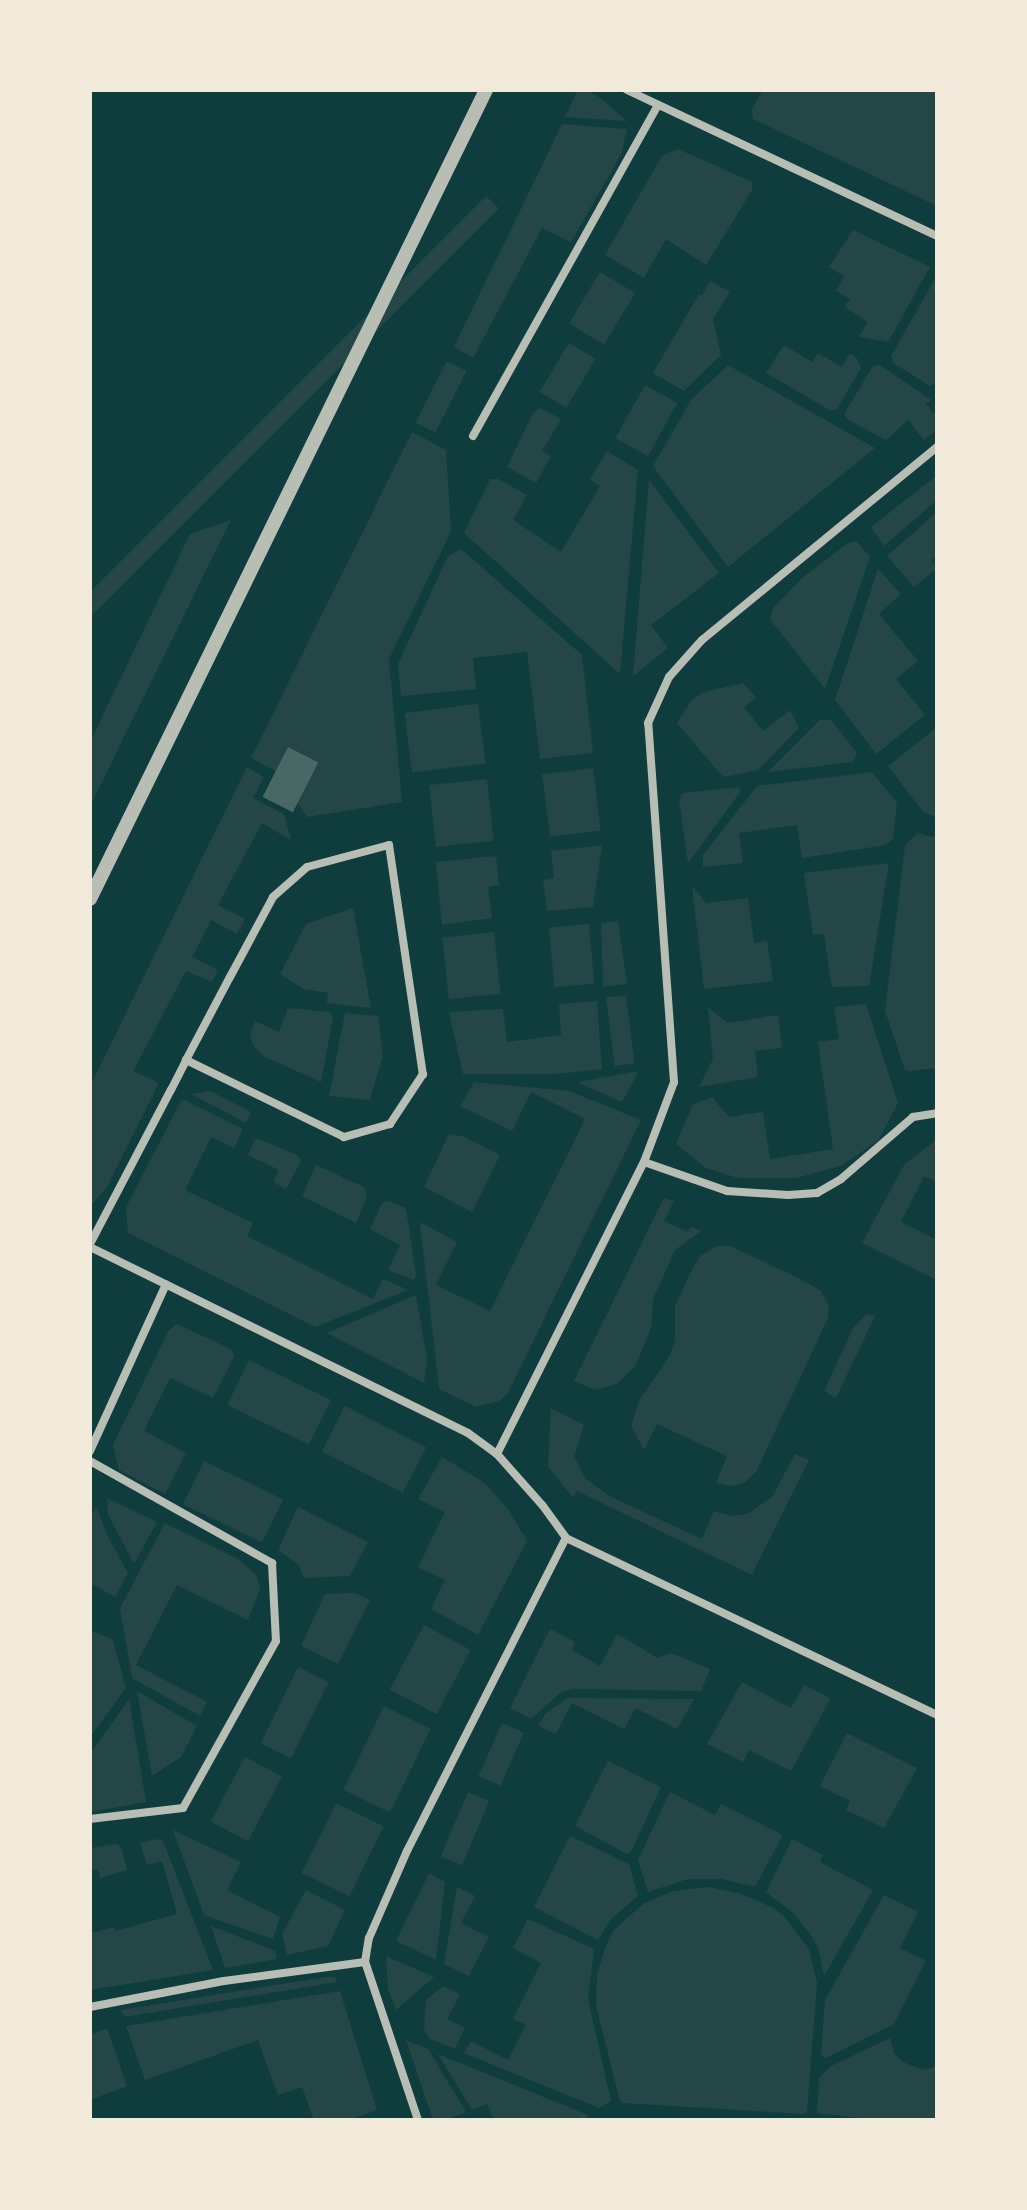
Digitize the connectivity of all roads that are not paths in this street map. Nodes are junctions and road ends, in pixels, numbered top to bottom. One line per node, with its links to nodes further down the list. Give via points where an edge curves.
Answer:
1 (486, 90): 7 (street)
2 (627, 90): 3 (street)
3 (658, 105): 4 (street); 5 (street)
4 (937, 236)
5 (473, 436)
6 (937, 447): 10 (street, via 702,640 669,677 648,723 674,1082)
7 (90, 899)
8 (186, 1060): 8 (street, via 273,897 307,867 389,845 423,1074 390,1124 344,1137); 11 (street)
9 (937, 1113): 10 (street, via 913,1117 817,1193 727,1191)
10 (644, 1162): 14 (street)
11 (90, 1245): 12 (street)
12 (166, 1284): 13 (street); 14 (street, via 468,1433)
13 (90, 1451)
14 (497, 1454): 16 (street)
15 (90, 1461): 18 (street, via 272,1563 276,1641 183,1808)
16 (566, 1538): 17 (street); 19 (street, via 377,1911)
17 (937, 1715)
18 (90, 1819)
19 (365, 1962): 20 (street, via 224,1981); 21 (street)
20 (90, 2007)
21 (418, 2120)

